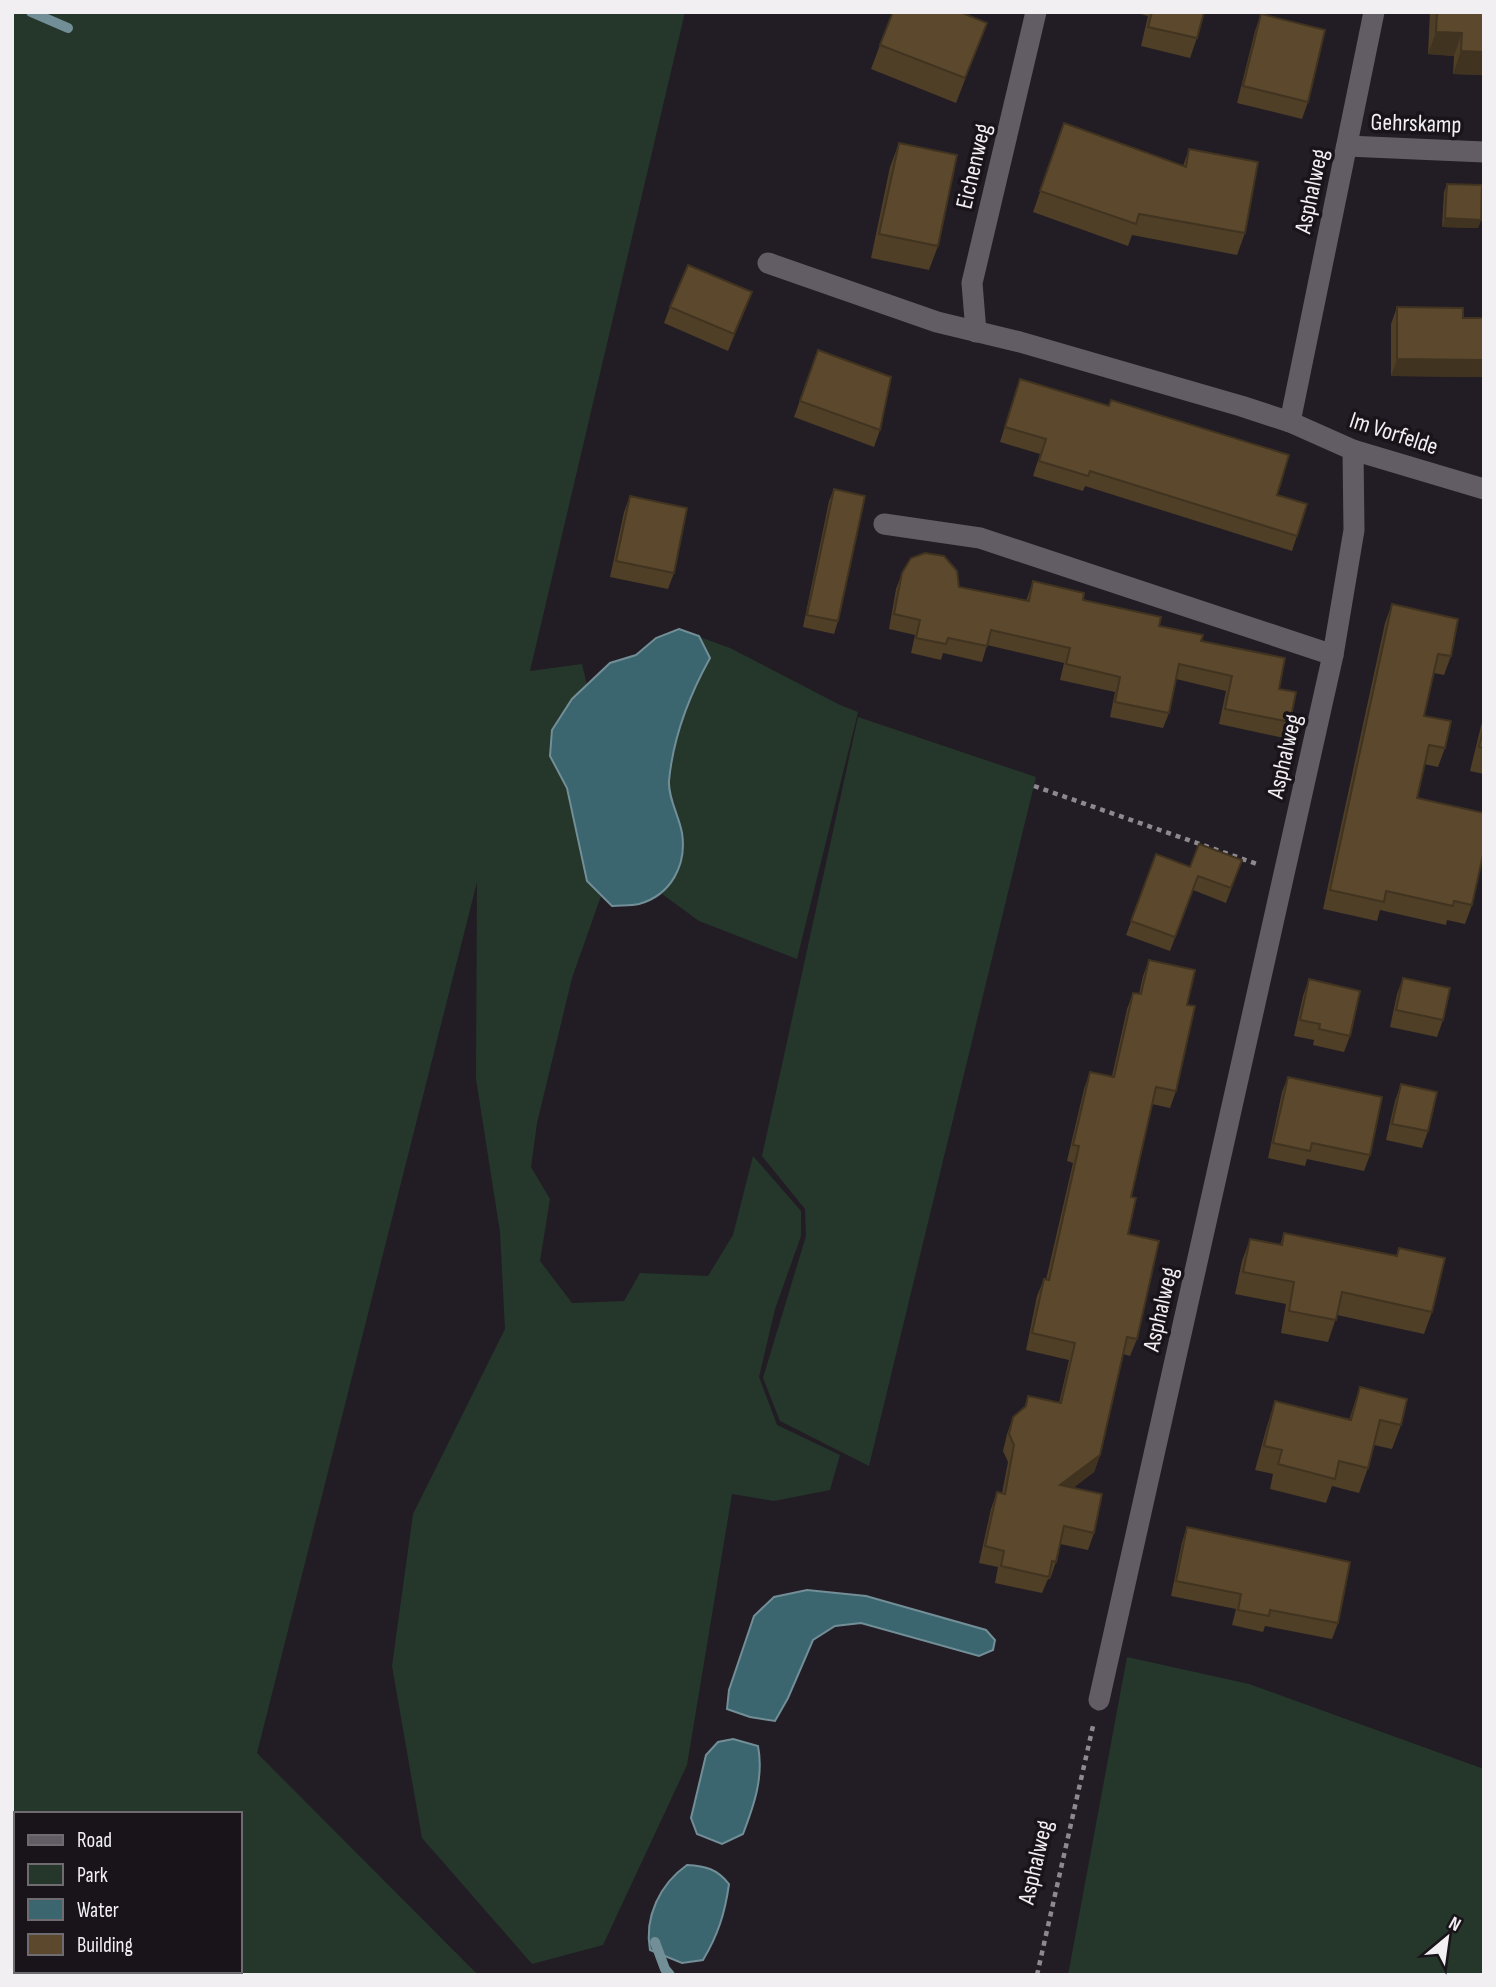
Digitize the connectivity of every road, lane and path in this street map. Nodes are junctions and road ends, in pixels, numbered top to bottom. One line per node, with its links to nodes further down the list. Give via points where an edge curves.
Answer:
1 (1037, 12): 6 (street, Eichenweg, via 972,283)
2 (1374, 12): 3 (street, Asphalweg)
3 (1347, 146): 4 (street, Gehrskamp); 7 (street, Asphalweg)
4 (1484, 152)
5 (768, 263): 6 (street)
6 (976, 332): 7 (street)
7 (1290, 422): 8 (street, Im Vorfelde)
8 (1353, 450): 9 (street, Im Vorfelde); 11 (street, Asphalweg, via 1354,530)
9 (1484, 489)
10 (884, 524): 11 (street, via 980,538)
11 (1333, 655): 13 (street, Asphalweg)
12 (1034, 786): 13 (path)
13 (1284, 874): 14 (street, Asphalweg)
14 (1099, 1700): 15 (path, Asphalweg)
15 (1037, 1975)

